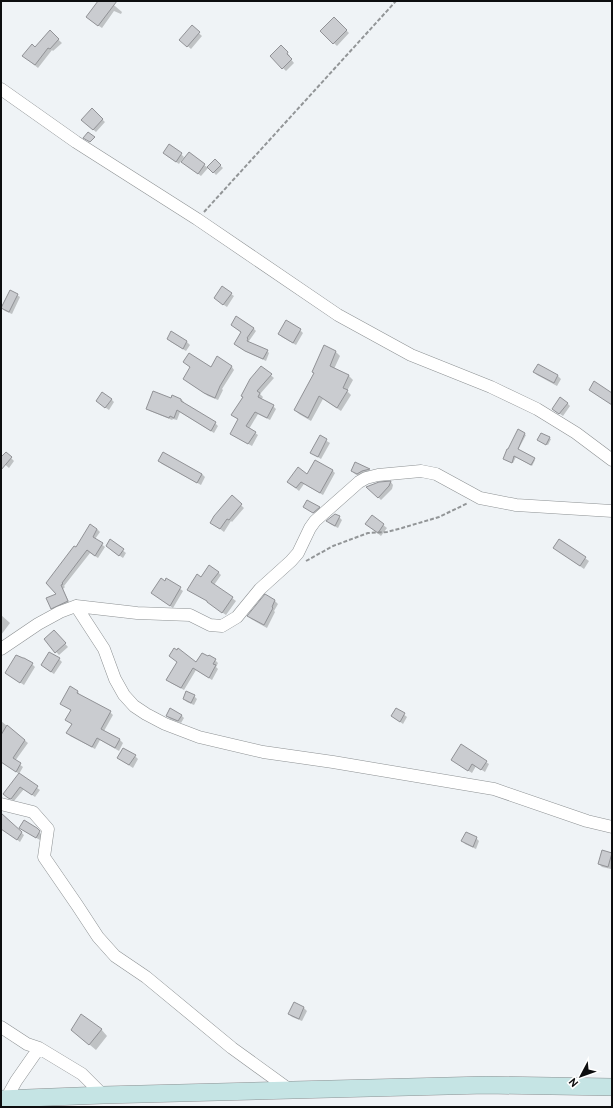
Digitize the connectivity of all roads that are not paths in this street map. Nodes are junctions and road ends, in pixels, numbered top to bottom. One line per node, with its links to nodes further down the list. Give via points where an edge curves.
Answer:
1 (1, 89): 2 (street, via 76,142 197,218 338,315 411,355 491,387 537,409 576,433)
2 (612, 460)
3 (612, 511): 4 (street, via 516,505 480,498 436,474 421,471 378,475 359,482 315,521 298,554 260,590 237,617 222,626 210,625 190,615 138,613)
4 (76, 606): 5 (street, via 38,624); 7 (street, via 104,648 124,695 134,706 165,724 199,737 263,752 494,789)
5 (1, 649)
6 (1, 804): 11 (street, via 33,812 48,828 44,857 98,937 116,956 146,977 232,1048)
7 (612, 827)
8 (1, 1027): 9 (street, via 27,1044)
9 (40, 1048): 12 (street, via 82,1074); 13 (street)
10 (612, 1087): 11 (street, via 486,1085)
11 (290, 1090): 12 (street)
12 (103, 1095): 13 (street)
13 (3, 1099)

